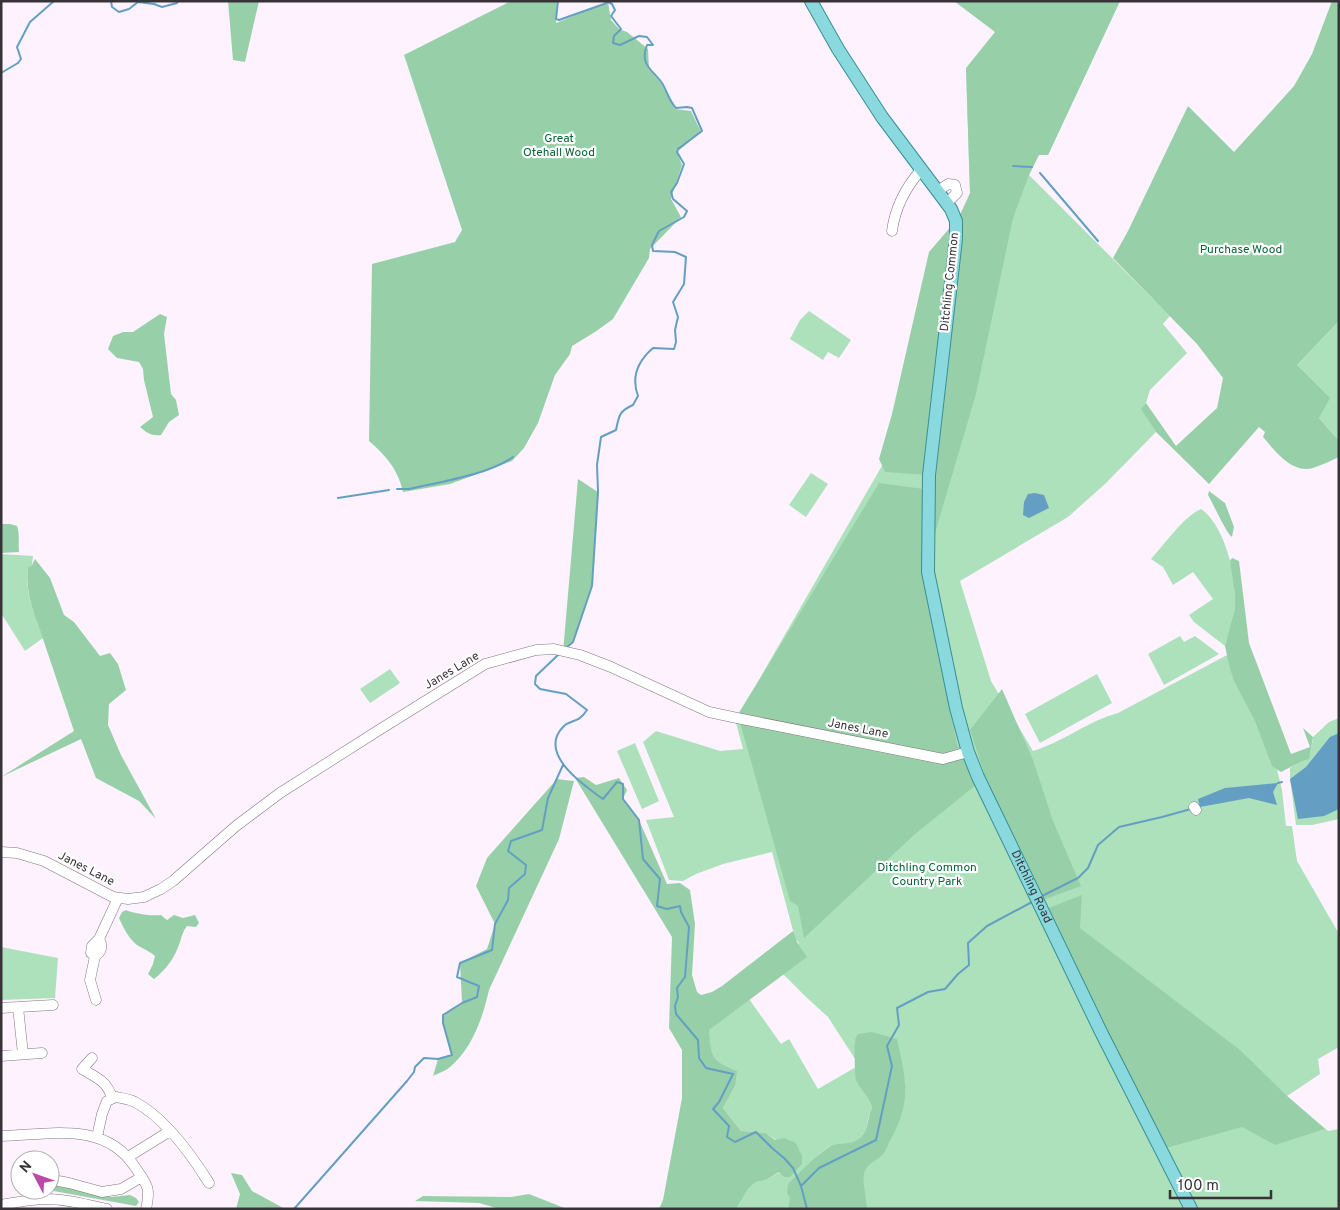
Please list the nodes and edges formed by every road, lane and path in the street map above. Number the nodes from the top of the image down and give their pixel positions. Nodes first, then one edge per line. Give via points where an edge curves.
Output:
1 (812, 1) edge
2 (921, 170) junction
3 (890, 223) dead end
4 (928, 547) joint
5 (968, 752) junction
6 (1, 852) edge
7 (118, 898) junction
8 (96, 1000) dead end
9 (53, 1005) dead end
10 (18, 1007) junction
11 (1, 1008) edge
12 (42, 1053) dead end
13 (23, 1054) junction
14 (1, 1056) edge
15 (92, 1058) dead end
16 (112, 1098) junction
17 (170, 1131) junction
18 (1, 1136) edge
19 (97, 1137) junction
20 (128, 1157) junction
21 (142, 1177) junction
22 (60, 1181) edge
23 (209, 1183) dead end
24 (1, 1205) edge
25 (16, 1206) edge
26 (107, 1209) edge
27 (146, 1209) edge
28 (1191, 1209) edge

1 - 2 main road, Ditchling Common via 882,117
2 - 3 street via 911,181
2 - 4 main road, Ditchling Common via 947,203 956,221 929,475
4 - 5 main road, Ditchling Road via 928,572 941,640
5 - 7 street, Janes Lane via 943,759 709,712 570,652 554,649 532,651 486,664 280,793 161,889 144,897
5 - 28 main road, Ditchling Road
6 - 7 street, Janes Lane via 44,861 100,892
7 - 8 street via 91,951 95,956 90,980
9 - 10 street
10 - 11 street
10 - 13 street
12 - 13 street
13 - 14 street
15 - 16 street via 82,1069 102,1080 109,1087
16 - 17 street via 133,1101
16 - 19 street via 107,1101 102,1114
17 - 20 street
17 - 23 street
18 - 19 street via 71,1133
19 - 20 street
20 - 21 street
21 - 22 street via 121,1189 102,1192
21 - 27 street via 149,1193
24 - 25 street
25 - 26 street via 49,1199

